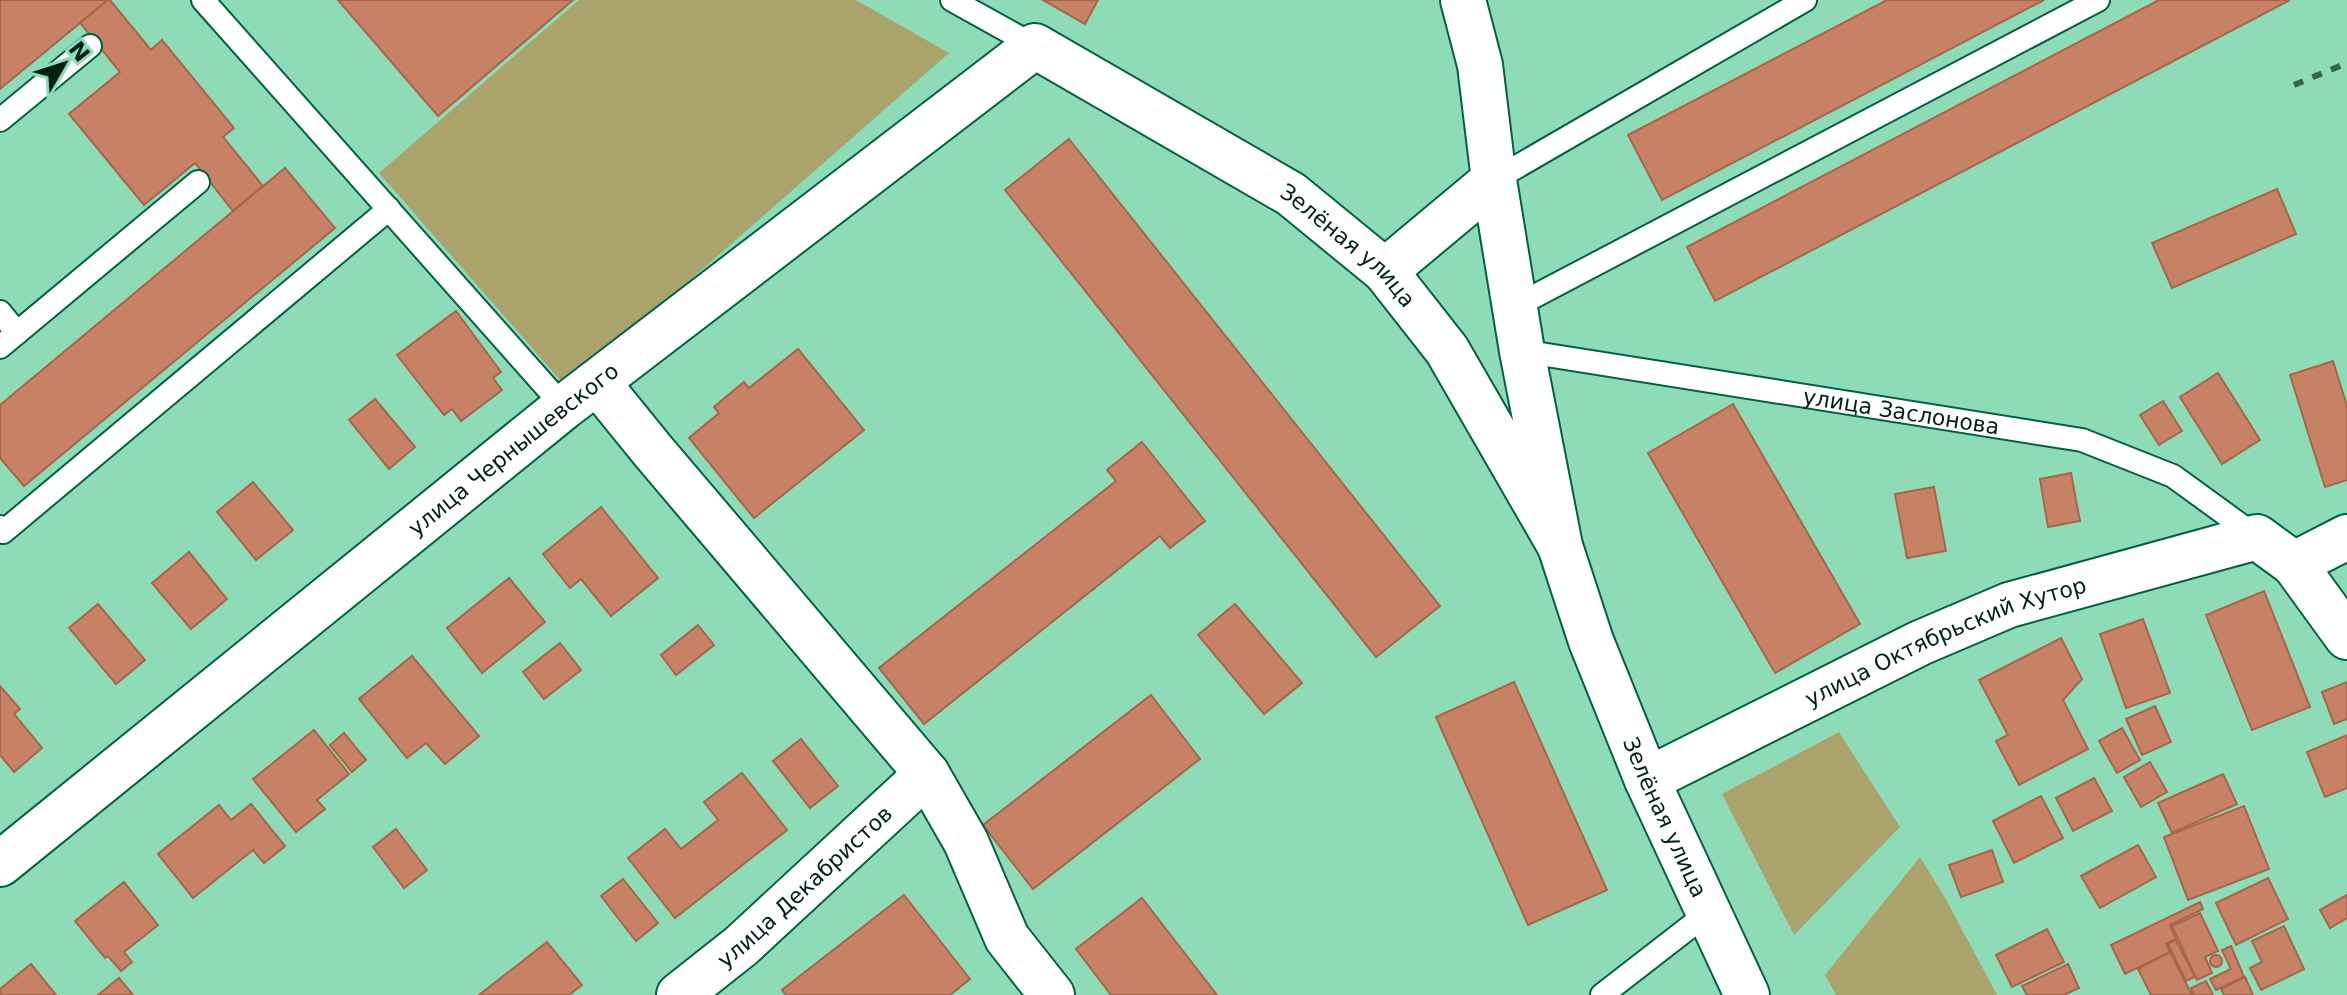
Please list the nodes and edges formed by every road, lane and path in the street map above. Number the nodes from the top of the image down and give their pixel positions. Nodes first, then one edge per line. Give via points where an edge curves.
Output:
1 (203, 0) edge
2 (952, 0) edge
3 (1463, 0) edge
4 (1805, 0) edge
5 (2098, 0) edge
6 (90, 46) dead end
7 (1035, 46) junction
8 (0, 120) edge
9 (1494, 180) junction
10 (198, 182) dead end
11 (389, 209) junction
12 (1385, 271) junction
13 (1514, 307) junction
14 (0, 312) edge
15 (8, 340) edge
16 (1522, 351) junction
17 (581, 394) junction
18 (0, 527) edge
19 (2257, 537) junction
20 (2347, 537) edge
21 (1560, 546) junction
22 (2294, 564) junction
23 (2347, 637) edge
24 (927, 774) junction
25 (1647, 780) junction
26 (0, 864) edge
27 (1709, 912) junction
28 (679, 995) edge
29 (1052, 995) edge
30 (1602, 995) edge
31 (1747, 995) edge

1 - 11 lane
2 - 7 lane
3 - 9 street, Зелёная улица via 1480,65
4 - 9 lane
5 - 13 lane
6 - 8 lane
7 - 12 street, Зелёная улица via 1291,194
7 - 17 street, улица Чернышевского
9 - 12 street
9 - 13 street, Зелёная улица
10 - 15 lane
11 - 17 lane
11 - 18 lane via 3,532
12 - 21 street, Зелёная улица via 1447,350
13 - 16 street, Зелёная улица
14 - 15 lane
16 - 19 lane, улица Заслонова via 2082,440 2173,476
16 - 21 street, Зелёная улица
17 - 24 street via 663,463
17 - 26 street, улица Чернышевского
19 - 22 street
19 - 25 street, улица Октябрьский Хутор via 2009,605 1920,643
20 - 22 street
21 - 25 street, Зелёная улица via 1591,641
22 - 23 street
24 - 28 street, улица Декабристов via 741,946
24 - 29 street via 966,842 1007,938
25 - 27 street, Зелёная улица
27 - 30 lane
27 - 31 street, Зелёная улица

